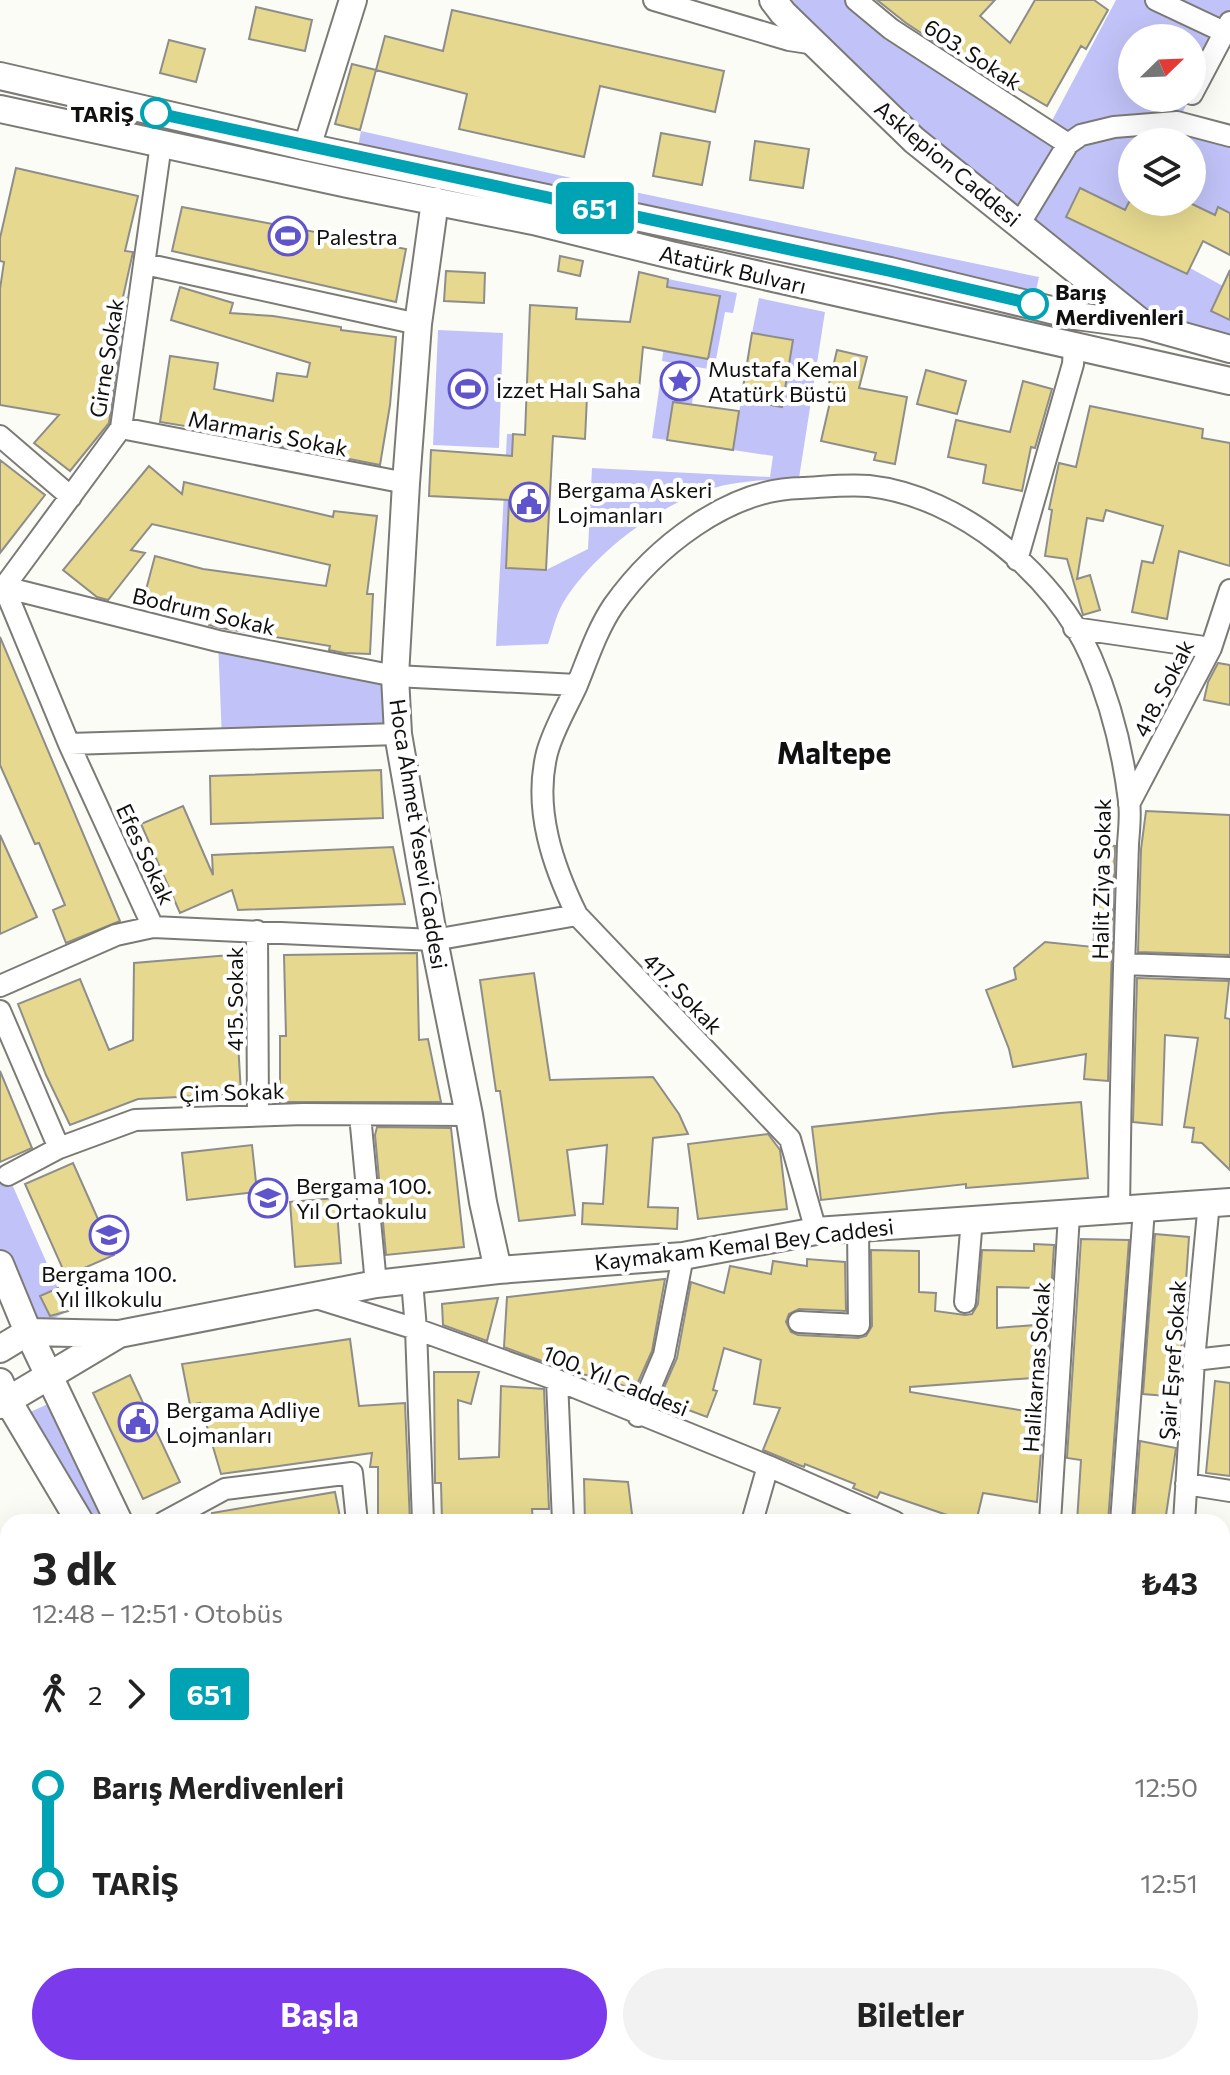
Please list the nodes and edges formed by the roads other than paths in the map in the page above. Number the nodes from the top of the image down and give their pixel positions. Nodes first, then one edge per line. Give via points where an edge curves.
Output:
1 (353, 0) edge
2 (654, 0) edge
3 (773, 0) edge
4 (856, 0) edge
5 (1156, 0) edge
6 (1227, 27) edge
7 (815, 44) junction
8 (1206, 67) edge
9 (0, 76) edge
10 (0, 110) edge
11 (1182, 112) edge
12 (1177, 122) junction
13 (1230, 136) edge
14 (161, 144) junction
15 (1068, 144) junction
16 (307, 147) junction
17 (435, 201) junction
18 (1020, 223) junction
19 (1058, 256) junction
20 (145, 264) junction
21 (1076, 316) junction
22 (418, 324) junction
23 (1144, 325) junction
24 (1074, 347) junction
25 (1230, 349) edge
26 (1137, 361) junction
27 (1230, 381) edge
28 (121, 428) junction
29 (0, 436) edge
30 (406, 483) junction
31 (71, 497) junction
32 (1017, 560) junction
33 (2, 588) edge
34 (1230, 590) edge
35 (1074, 628) junction
36 (1211, 648) junction
37 (395, 676) junction
38 (577, 685) junction
39 (398, 734) junction
40 (69, 744) junction
41 (1129, 804) junction
42 (577, 915) junction
43 (153, 927) junction
44 (257, 931) junction
45 (434, 940) junction
46 (1124, 964) junction
47 (1230, 968) edge
48 (0, 986) edge
49 (0, 1011) edge
50 (258, 1115) junction
51 (360, 1115) junction
52 (469, 1115) junction
53 (59, 1148) junction
54 (8, 1175) dead end
55 (1220, 1202) edge
56 (1131, 1209) junction
57 (1069, 1215) junction
58 (972, 1219) junction
59 (858, 1227) junction
60 (816, 1231) junction
61 (683, 1256) junction
62 (0, 1264) edge
63 (498, 1270) junction
64 (412, 1281) junction
65 (376, 1284) junction
66 (313, 1297) junction
67 (965, 1302) dead end
68 (799, 1322) dead end
69 (416, 1329) junction
70 (28, 1332) junction
71 (119, 1334) junction
72 (0, 1349) edge
73 (1230, 1356) edge
74 (1194, 1360) junction
75 (49, 1377) junction
76 (557, 1380) junction
77 (3, 1396) edge
78 (638, 1416) junction
79 (768, 1466) junction
80 (1186, 1484) junction
81 (1230, 1491) edge
82 (75, 1514) edge
83 (115, 1514) edge
84 (179, 1514) edge
85 (356, 1514) edge
86 (423, 1514) edge
87 (563, 1514) edge
88 (754, 1514) edge
89 (877, 1514) edge
90 (1050, 1514) edge
91 (1121, 1514) edge
92 (1184, 1514) edge

1 - 16 main road
2 - 7 street
3 - 7 main road, Asklepion Caddesi
4 - 15 street, 603. Sokak via 891,29
5 - 6 street
6 - 8 street
7 - 18 main road, Asklepion Caddesi via 914,140
9 - 16 main road, Atatürk Bulvarı
10 - 14 main road, Atatürk Bulvarı
11 - 12 street
12 - 13 street
12 - 15 street via 1114,127
14 - 17 main road, Atatürk Bulvarı
14 - 20 street, Girne Sokak
15 - 18 street
16 - 21 main road, Atatürk Bulvarı via 890,271
17 - 22 main road, Hoca Ahmet Yesevi Caddesi
17 - 24 main road, Atatürk Bulvarı
18 - 19 main road, Asklepion Caddesi
19 - 21 main road, Asklepion Caddesi
19 - 23 main road, Asklepion Caddesi
20 - 22 street
20 - 28 street, Girne Sokak
21 - 23 main road, Atatürk Bulvarı
21 - 24 main road, Asklepion Caddesi
22 - 30 main road, Hoca Ahmet Yesevi Caddesi
23 - 25 main road, Atatürk Bulvarı
23 - 26 main road
24 - 26 main road, Atatürk Bulvarı
24 - 32 street
26 - 27 main road, Atatürk Bulvarı
28 - 30 street, Marmaris Sokak
28 - 31 street, Girne Sokak
29 - 31 street
30 - 37 main road, Hoca Ahmet Yesevi Caddesi
31 - 33 street, Girne Sokak
32 - 35 street, Halit Ziya Sokak via 1057,599
32 - 38 street, Halit Ziya Sokak via 976,525 900,493 868,486 776,489 712,515 660,551 613,607
33 - 37 street, Bodrum Sokak via 218,641
33 - 40 street, Efes Sokak
34 - 36 street, 418. Sokak
35 - 36 street
35 - 41 street, Halit Ziya Sokak via 1105,692
36 - 41 street, 418. Sokak
37 - 38 street, Bodrum Sokak
37 - 39 main road, Hoca Ahmet Yesevi Caddesi
38 - 42 street, Halit Ziya Sokak via 547,753 543,796 549,850
39 - 40 street
39 - 45 main road, Hoca Ahmet Yesevi Caddesi
40 - 43 street, Efes Sokak
41 - 46 street, Halit Ziya Sokak
42 - 45 street
42 - 60 street, 417. Sokak via 790,1139
43 - 44 street, Efes Sokak
43 - 48 street via 116,935
44 - 45 street, Efes Sokak
44 - 50 street, 415. Sokak
45 - 52 main road, Hoca Ahmet Yesevi Caddesi
46 - 47 street
46 - 56 street, Halit Ziya Sokak via 1119,1105
49 - 53 street
50 - 51 street, Çim Sokak
50 - 53 street, Çim Sokak via 135,1120
51 - 52 street, Çim Sokak
51 - 65 street
52 - 63 main road, Hoca Ahmet Yesevi Caddesi
53 - 54 street, Çim Sokak
55 - 56 main road, Kaymakam Kemal Bey Caddesi
55 - 74 street, Şair Eşref Sokak
56 - 57 main road, Kaymakam Kemal Bey Caddesi
56 - 91 street, Halit Ziya Sokak
57 - 58 main road, Kaymakam Kemal Bey Caddesi
57 - 90 street, Halikarnas Sokak
58 - 59 main road, Kaymakam Kemal Bey Caddesi
58 - 67 street
59 - 60 main road, Kaymakam Kemal Bey Caddesi
59 - 68 street via 859,1325
60 - 61 main road, Kaymakam Kemal Bey Caddesi
61 - 63 main road, Kaymakam Kemal Bey Caddesi
61 - 78 street via 664,1355
62 - 70 main road
63 - 64 main road, Kaymakam Kemal Bey Caddesi
64 - 65 main road, Kaymakam Kemal Bey Caddesi
64 - 69 street
65 - 66 main road, Kaymakam Kemal Bey Caddesi
66 - 69 street, 100. Yıl Caddesi
66 - 71 main road, Kaymakam Kemal Bey Caddesi
69 - 76 street, 100. Yıl Caddesi
69 - 86 street
70 - 71 main road, Kaymakam Kemal Bey Caddesi
70 - 72 main road
70 - 75 main road
71 - 75 main road, Kaymakam Kemal Bey Caddesi
73 - 74 street
74 - 80 street, Şair Eşref Sokak
75 - 77 main road, Kaymakam Kemal Bey Caddesi
75 - 83 main road
76 - 78 street, 100. Yıl Caddesi
76 - 87 street
77 - 82 main road
78 - 79 street, 100. Yıl Caddesi
79 - 88 street
79 - 89 street, 100. Yıl Caddesi
80 - 81 street
80 - 92 street, Şair Eşref Sokak
84 - 85 street via 225,1489 352,1473

